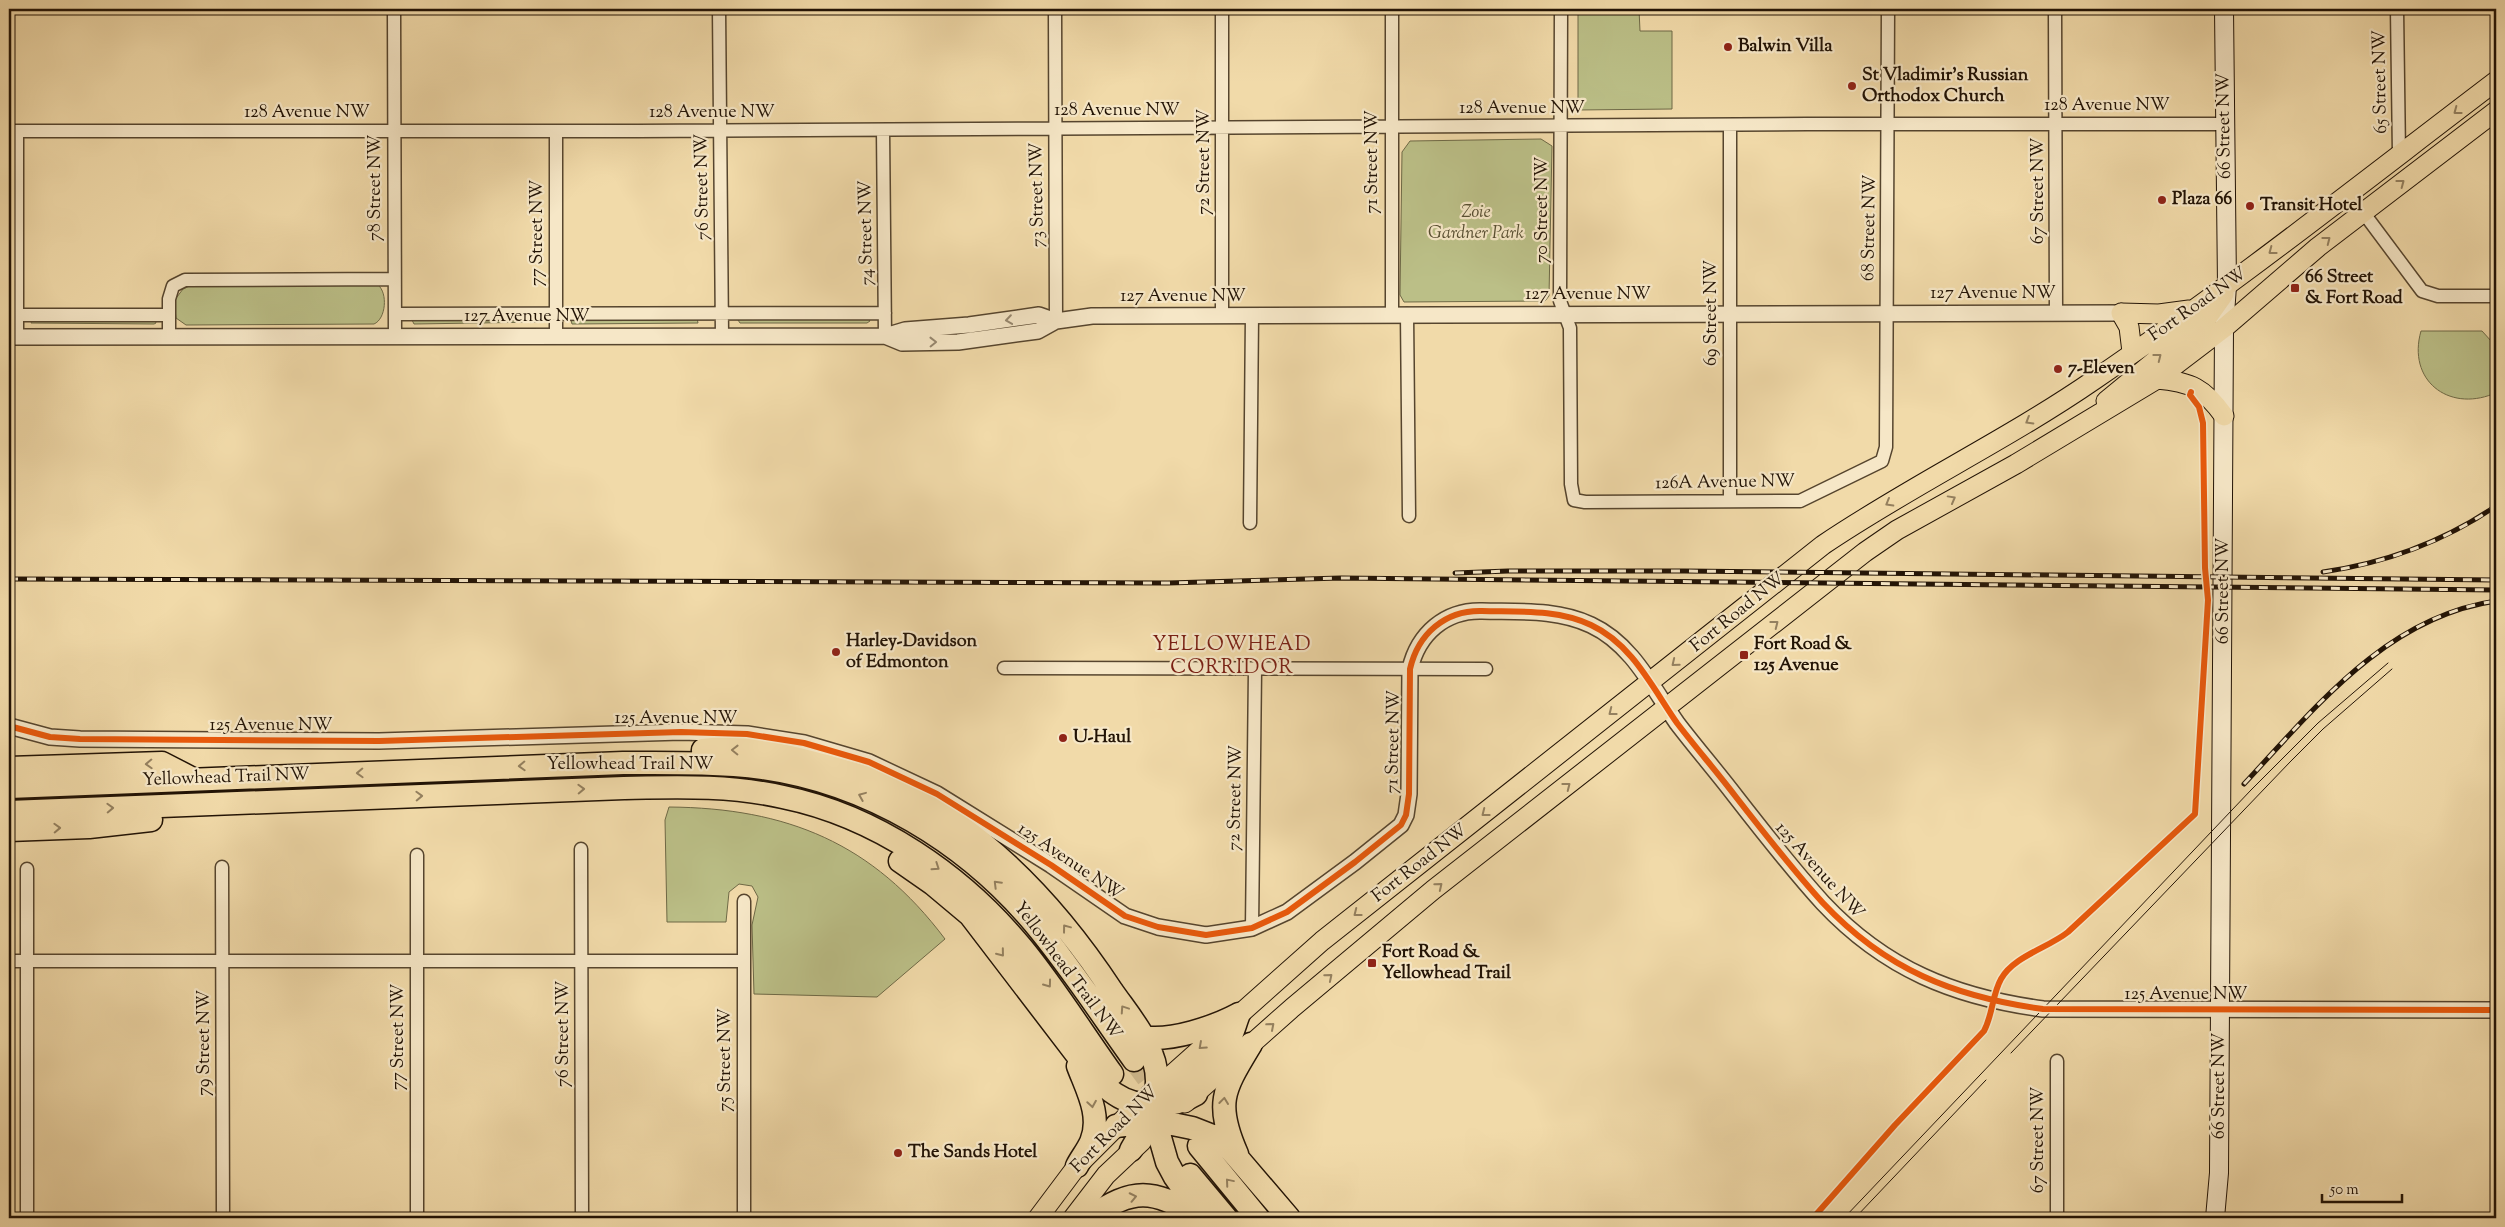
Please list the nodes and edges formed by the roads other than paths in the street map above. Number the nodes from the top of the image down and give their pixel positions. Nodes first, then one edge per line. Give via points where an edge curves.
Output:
1 (394, 9) edge
2 (719, 9) edge
3 (1055, 9) edge
4 (1222, 9) edge
5 (1392, 9) edge
6 (1561, 9) edge
7 (1888, 9) edge
8 (2055, 9) edge
9 (2224, 9) edge
10 (2397, 9) edge
11 (2496, 81) edge
12 (2496, 110) edge
13 (2056, 124) junction
14 (2225, 124) junction
15 (1730, 125) junction
16 (1888, 125) junction
17 (1561, 126) junction
18 (1392, 127) junction
19 (1222, 128) junction
20 (1055, 129) junction
21 (884, 130) junction
22 (13, 131) edge
23 (394, 131) junction
24 (556, 131) junction
25 (720, 131) junction
26 (2399, 155) junction
27 (2354, 190) junction
28 (2363, 212) junction
29 (394, 278) junction
30 (2227, 286) junction
31 (2496, 296) edge
32 (2191, 310) junction
33 (2056, 312) junction
34 (722, 313) junction
35 (885, 313) junction
36 (1729, 313) junction
37 (1886, 313) junction
38 (2121, 313) junction
39 (169, 314) junction
40 (395, 314) junction
41 (556, 314) junction
42 (1399, 314) junction
43 (1565, 314) junction
44 (13, 315) edge
45 (1222, 315) junction
46 (1252, 315) junction
47 (1056, 321) junction
48 (2224, 328) junction
49 (722, 335) junction
50 (556, 336) junction
51 (886, 336) junction
52 (13, 337) edge
53 (169, 337) junction
54 (395, 337) junction
55 (2132, 352) junction
56 (2157, 379) junction
57 (2224, 416) junction
58 (2081, 423) junction
59 (1886, 447) joint
60 (1574, 500) joint
61 (1730, 501) junction
62 (1409, 516) dead end
63 (1250, 522) dead end
64 (1004, 668) dead end
65 (1256, 670) junction
66 (1410, 670) junction
67 (1486, 670) dead end
68 (1651, 682) junction
69 (1667, 708) junction
70 (9, 726) edge
71 (623, 763) junction
72 (9, 768) edge
73 (194, 779) junction
74 (9, 787) edge
75 (624, 788) junction
76 (353, 799) junction
77 (9, 812) edge
78 (1406, 815) joint
79 (9, 830) edge
80 (581, 849) dead end
81 (417, 855) dead end
82 (222, 867) dead end
83 (27, 869) dead end
84 (744, 901) dead end
85 (1252, 928) junction
86 (223, 960) junction
87 (416, 960) junction
88 (581, 960) junction
89 (744, 960) junction
90 (9, 961) edge
91 (27, 961) junction
92 (2220, 1010) junction
93 (2496, 1010) edge
94 (1239, 1014) junction
95 (1143, 1037) junction
96 (1067, 1043) junction
97 (1251, 1044) junction
98 (1134, 1060) tunnel mouth
99 (2057, 1061) dead end
100 (1087, 1068) junction
101 (1112, 1074) tunnel mouth
102 (1196, 1094) joint
103 (1156, 1111) junction
104 (1116, 1126) joint
105 (1207, 1142) junction
106 (1131, 1150) joint
107 (1242, 1164) junction
108 (1077, 1166) junction
109 (1178, 1171) junction
110 (2219, 1173) junction
111 (27, 1218) edge
112 (223, 1218) edge
113 (417, 1218) edge
114 (582, 1218) edge
115 (744, 1218) edge
116 (1038, 1218) edge
117 (1074, 1218) edge
118 (1089, 1218) edge
119 (1202, 1218) edge
120 (1226, 1218) edge
121 (1258, 1218) edge
122 (1289, 1218) edge
123 (2056, 1218) edge
124 (2215, 1218) edge
125 (2225, 1218) edge

1 - 23 street, 78 Street NW
2 - 25 street, 76 Street NW
3 - 20 street, 73 Street NW
4 - 19 street, 72 Street NW
5 - 18 street, 71 Street NW
6 - 17 street, 70 Street NW
7 - 16 street, 68 Street NW
8 - 13 street, 67 Street NW
9 - 14 main road, 66 Street NW
10 - 26 street, 65 Street NW
11 -> 26 main road, Fort Road NW
28 -> 12 main road, Fort Road NW
13 - 14 street, 128 Avenue NW
13 - 16 street, 128 Avenue NW
13 - 33 street, 67 Street NW
14 - 30 main road, 66 Street NW
15 - 16 street, 128 Avenue NW
15 - 17 street, 128 Avenue NW
15 - 36 street, 69 Street NW
16 - 37 street, 68 Street NW
17 - 18 street, 128 Avenue NW
17 - 43 street, 70 Street NW via 1560,301
18 - 19 street, 128 Avenue NW
18 - 42 street, 71 Street NW
19 - 20 street, 128 Avenue NW
19 - 45 street, 72 Street NW
20 - 21 street, 128 Avenue NW
20 - 47 street, 73 Street NW
21 - 25 street, 128 Avenue NW
21 - 35 street, 74 Street NW
22 - 23 street, 128 Avenue NW
22 - 44 street
23 - 24 street, 128 Avenue NW
23 - 29 street, 78 Street NW
24 - 25 street, 128 Avenue NW
24 - 41 street, 77 Street NW
25 - 34 street, 76 Street NW
26 - 27 main road, Fort Road NW
27 -> 30 main road, Fort Road NW
27 - 48 main road via 2329,220 2244,300
28 - 31 street via 2422,291 2438,296
48 -> 28 main road, Fort Road NW
29 - 39 street via 185,280 173,286
29 - 40 street, 78 Street NW
30 - 32 main road, Fort Road NW
30 - 48 main road, 66 Street NW
58 -> 30 main road via 2208,316
32 - 38 main road via 2159,314
32 - 55 main road, Fort Road NW
33 - 37 street, 127 Avenue NW
33 - 38 street, 127 Avenue NW
34 - 35 street, 127 Avenue NW
34 - 41 street, 127 Avenue NW
34 - 49 street, 76 Street NW
35 - 51 street, 74 Street NW
36 - 37 street, 127 Avenue NW
36 - 43 street, 127 Avenue NW
36 - 61 street, 69 Street NW
37 - 59 street, 68 Street NW
38 - 55 main road via 2129,327
39 - 44 street
39 - 53 street
40 - 41 street, 127 Avenue NW
40 - 54 street, 78 Street NW
41 - 50 street, 77 Street NW
42 - 43 street, 127 Avenue NW
42 - 46 street, 127 Avenue NW
42 - 62 street, 71 Street NW
43 - 60 street, 70 Street NW via 1570,328 1571,484
44 - 52 street
45 - 46 street, 127 Avenue NW
45 - 47 street, 127 Avenue NW via 1092,316
46 - 63 street
47 - 51 street, 127 Avenue NW via 1038,332 958,342 902,343
48 - 56 main road, Fort Road NW
48 - 57 main road, 66 Street NW
49 - 50 street, 127 Avenue NW
49 - 51 street, 127 Avenue NW
50 - 54 street, 127 Avenue NW
52 - 53 street, 127 Avenue NW
53 - 54 street, 127 Avenue NW
55 -> 68 main road, Fort Road NW via 2070,396 1823,545
56 - 57 main road via 2194,386 2208,396
56 - 58 main road, Fort Road NW
57 - 92 main road, 66 Street NW
69 -> 58 main road, Fort Road NW via 1865,552
59 - 61 street, 126A Avenue NW via 1878,465 1800,501
60 - 61 street, 126A Avenue NW
64 - 65 street
65 - 66 street
65 - 85 street, 72 Street NW
66 - 67 street
66 - 68 street, 125 Avenue NW via 1419,644 1434,626 1444,620 1478,611 1538,612 1577,620 1601,630 1628,653
66 - 78 street, 71 Street NW
68 - 69 street, 125 Avenue NW
68 -> 94 main road, Fort Road NW via 1346,922
69 - 92 street, 125 Avenue NW via 1823,903 1860,938 1910,970 1949,988 2015,1006 2062,1010
97 -> 69 main road, Fort Road NW via 1447,879
70 - 85 street, 125 Avenue NW via 50,737 80,740 379,741 681,732 747,734 804,743 881,766 945,799 1125,916 1158,927 1206,935
71 -> 73 highway, Yellowhead Trail NW
95 -> 71 highway via 1063,923 1026,884 948,818 897,789 792,756 754,750 708,749
98 -> 71 highway, Yellowhead Trail NW via 1034,923 986,873 929,830 862,795 799,775 703,762
73 -> 72 highway via 162,763
73 - 74 highway, Yellowhead Trail NW
76 -> 75 highway, Yellowhead Trail NW
75 -> 96 highway via 782,809 837,827 872,844 933,884 970,915
75 -> 101 highway, Yellowhead Trail NW via 721,788 784,797 824,809 893,839 939,868 998,921 1028,956
77 -> 76 highway, Yellowhead Trail NW
79 -> 76 highway via 89,827
78 - 85 street, 125 Avenue NW via 1393,833 1287,912
80 - 88 street, 76 Street NW
81 - 87 street, 77 Street NW
82 - 86 street, 79 Street NW
83 - 91 street
84 - 89 street, 75 Street NW
86 - 87 street
86 - 91 street
86 - 112 street, 79 Street NW
87 - 88 street
87 - 113 street, 77 Street NW
88 - 89 street
88 - 114 street, 76 Street NW
89 - 115 street, 75 Street NW
90 - 91 street
91 - 111 street
92 - 93 street, 125 Avenue NW
92 - 110 main road, 66 Street NW
94 - 95 highway via 1167,1037
94 -> 103 highway via 1228,1041 1206,1068
95 - 100 highway via 1144,1051 1140,1064 1130,1074 1109,1080
95 - 103 highway via 1154,1062
96 - 100 highway
96 -> 108 highway via 1090,1094 1094,1118 1091,1141
97 - 102 main road, Fort Road NW
107 -> 97 highway via 1226,1124 1223,1107 1230,1079
99 - 123 street, 67 Street NW
100 - 103 highway via 1117,1096
102 - 103 highway
103 - 104 highway
103 - 105 highway via 1199,1130
103 - 106 highway
103 - 109 highway via 1167,1162
104 - 108 main road, Fort Road NW
105 - 107 highway
105 - 109 highway via 1188,1146 1182,1151 1175,1166
121 -> 105 highway
106 - 117 main road, Fort Road NW via 1094,1190
107 - 122 highway
108 - 116 main road, Fort Road NW
109 - 119 highway
109 - 120 highway
110 - 124 main road, 66 Street NW
110 - 125 main road, 66 Street NW
118 -> 119 highway via 1125,1198 1147,1194 1171,1200

